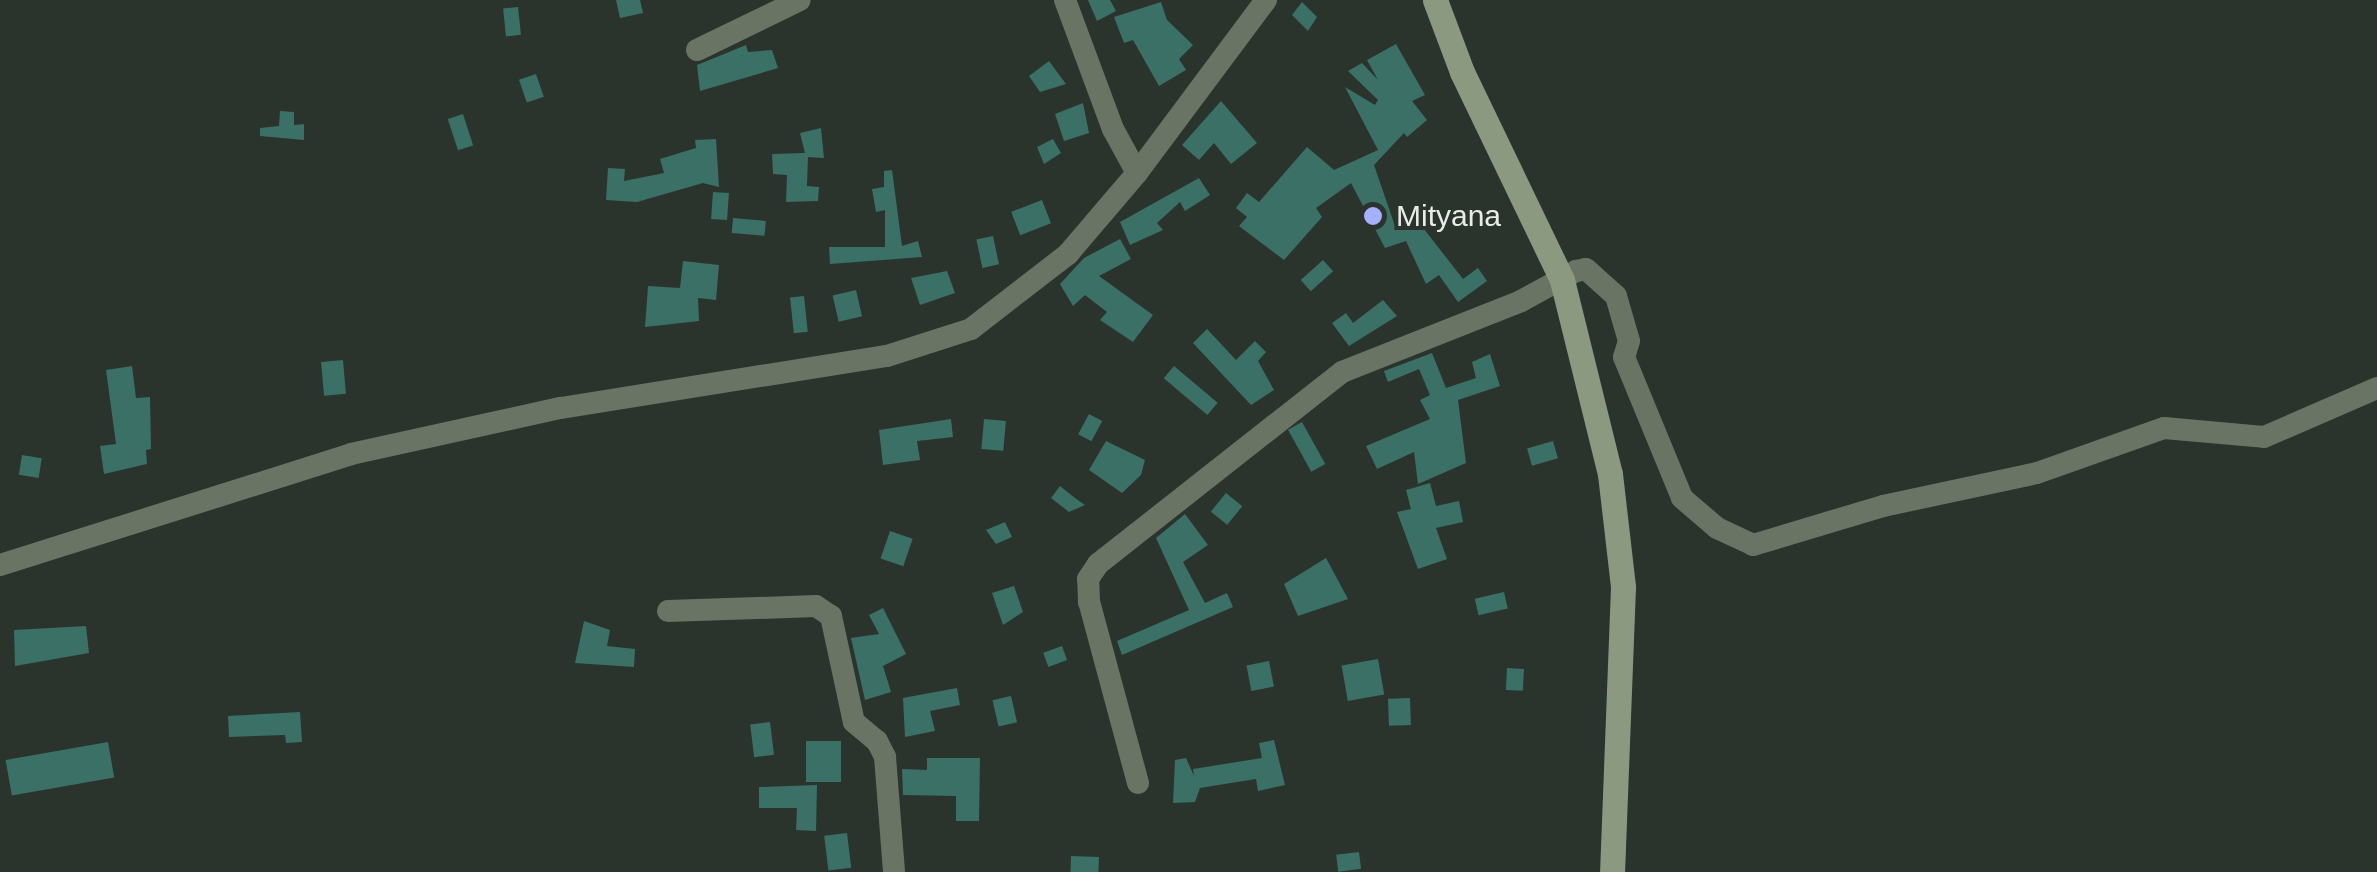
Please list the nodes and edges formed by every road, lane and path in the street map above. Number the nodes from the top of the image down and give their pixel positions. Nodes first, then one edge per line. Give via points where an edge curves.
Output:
1 (800, 0) edge
2 (1066, 0) edge
3 (1266, 0) edge
4 (1435, 0) edge
5 (698, 50) dead end
6 (1138, 174) junction
7 (1562, 280) junction
8 (2377, 388) edge
9 (0, 565) edge
10 (668, 611) dead end
11 (1138, 783) dead end
12 (894, 872) edge
13 (1612, 872) edge

1 - 5 street
2 - 6 street via 1113,129
3 - 6 street
4 - 7 main road via 1462,72
6 - 9 street via 1068,254 1017,298 934,344 561,408 351,454
7 - 8 street via 1586,269 1616,296 1629,341 1624,356 1673,484 1704,518 1753,545 1883,506 2037,473 2164,428 2264,437
7 - 11 street via 1342,372 1098,564 1088,579 1089,602
7 - 13 main road via 1610,474 1623,587
10 - 12 street via 816,606 831,616 854,722 877,740 885,757

